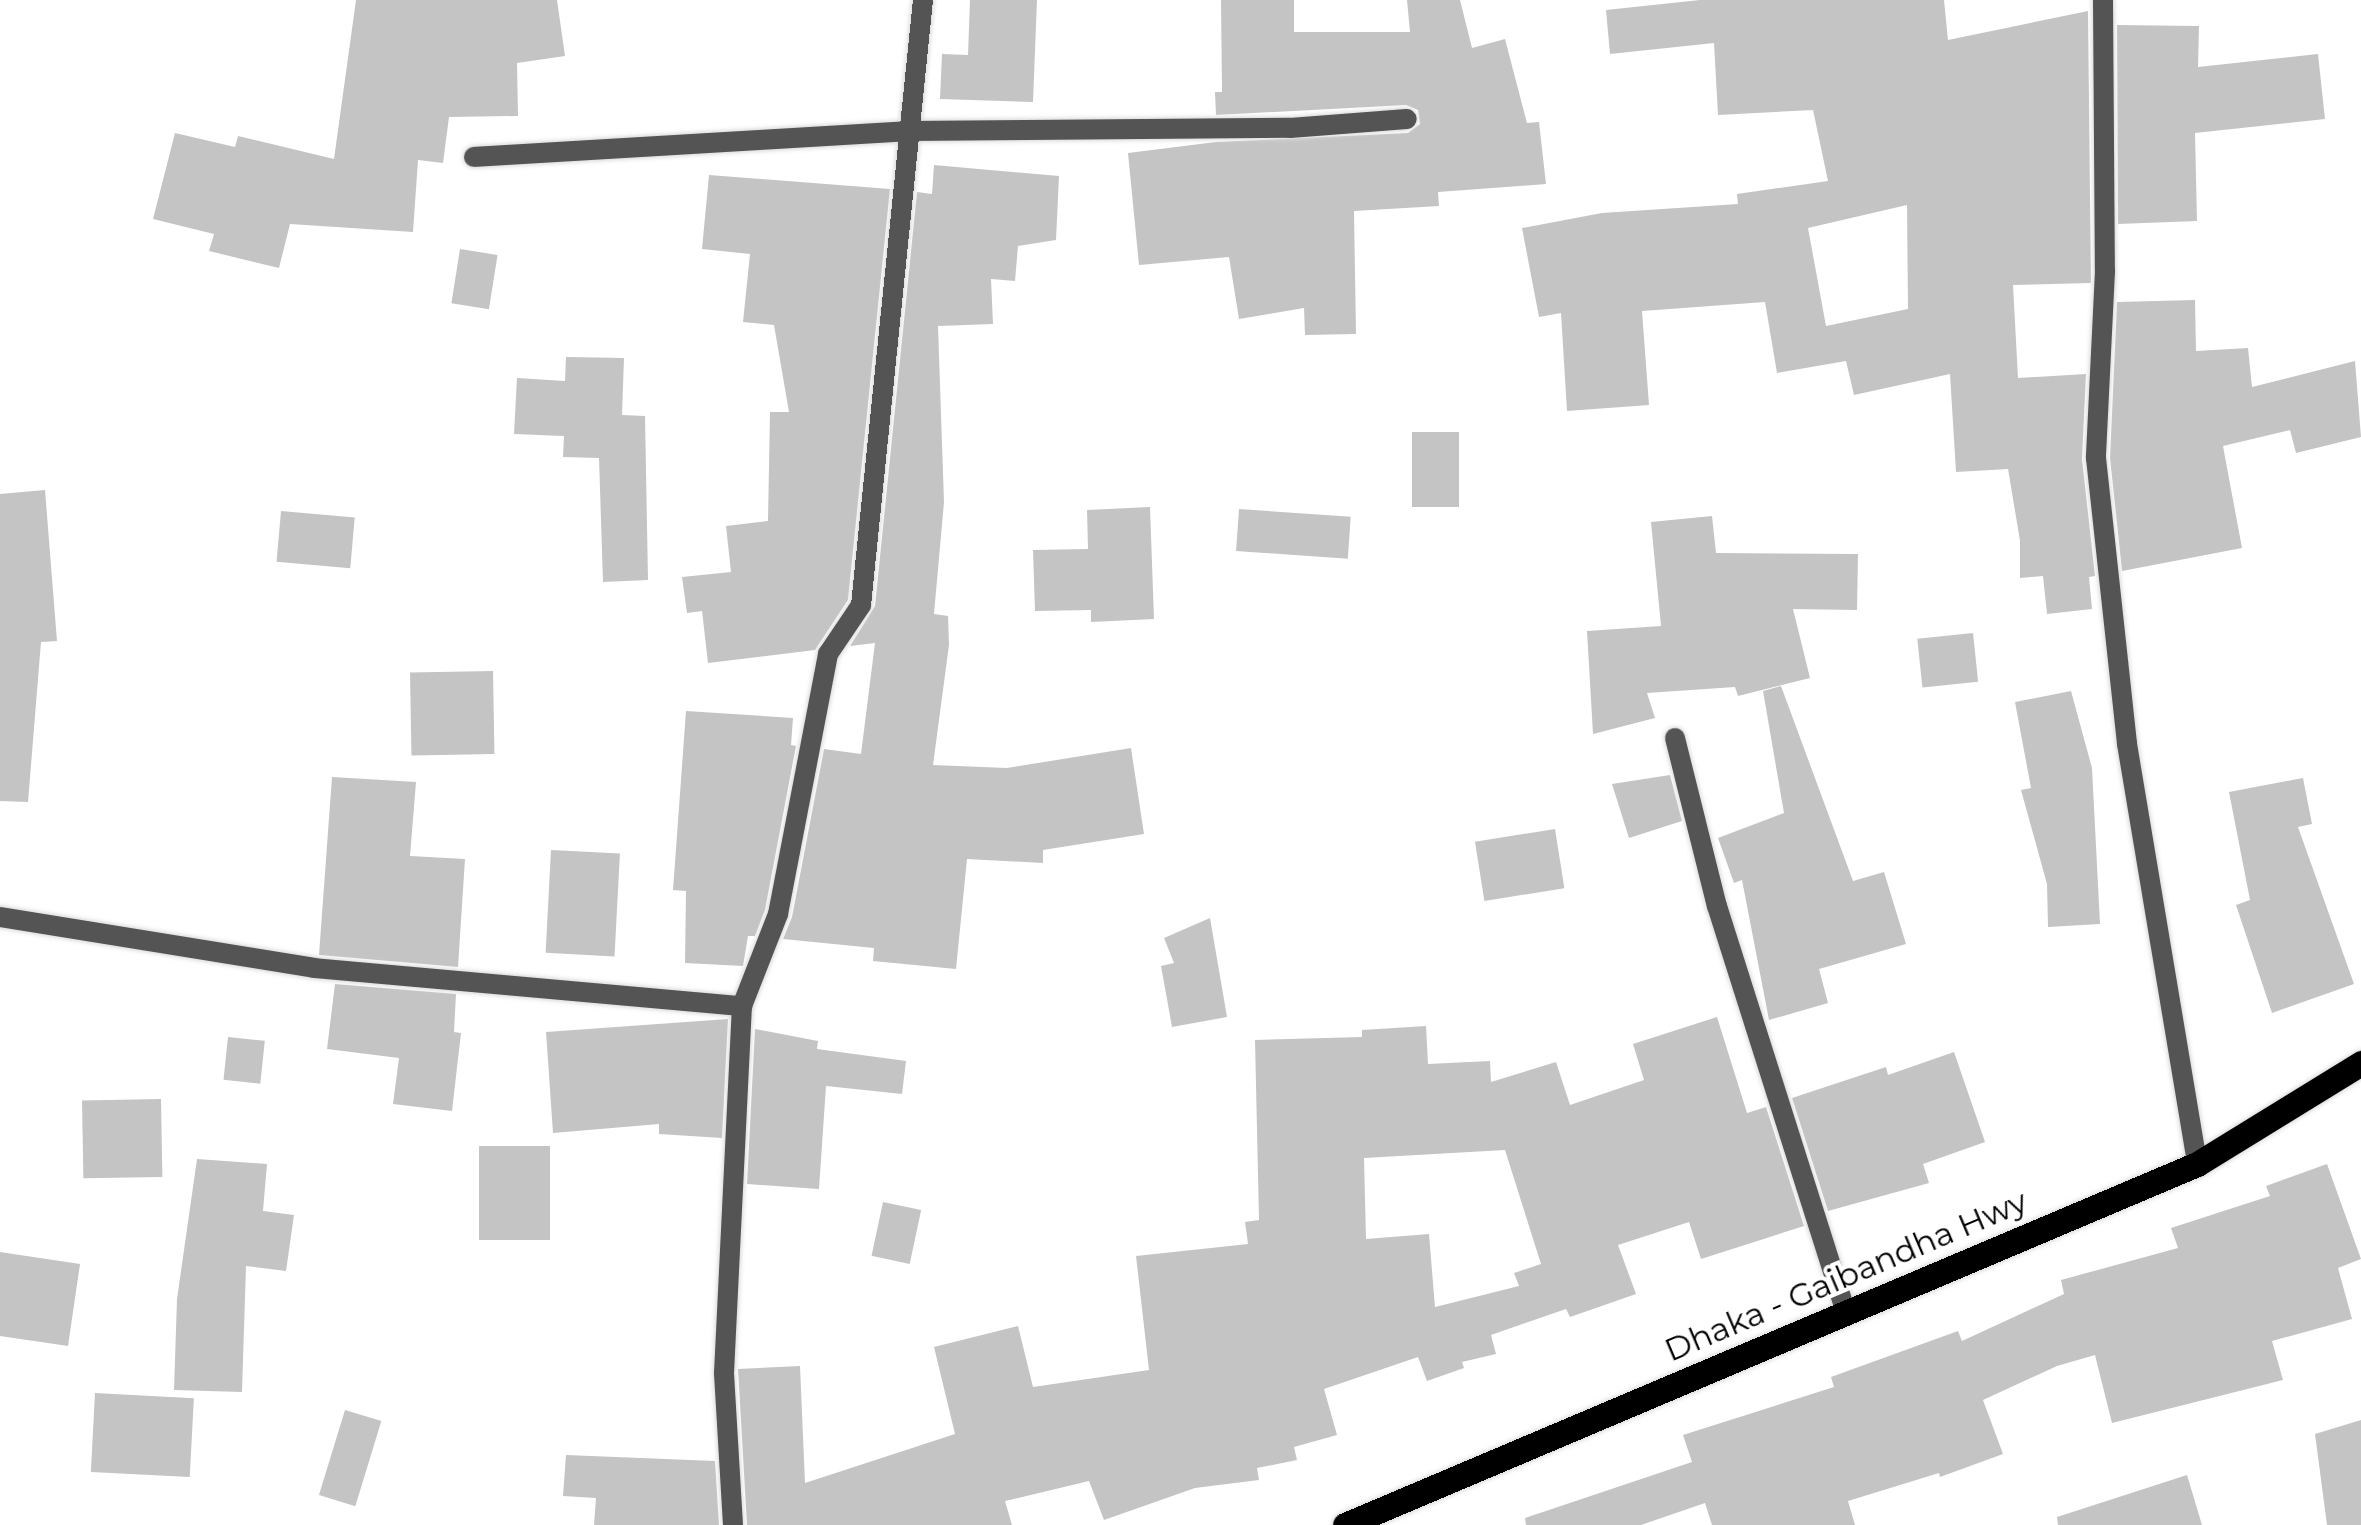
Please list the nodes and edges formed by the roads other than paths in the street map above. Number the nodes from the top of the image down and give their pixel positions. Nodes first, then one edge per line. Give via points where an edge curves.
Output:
1 (924, 0) edge
2 (2103, 0) edge
3 (1408, 119) dead end
4 (909, 131) junction
5 (474, 157) dead end
6 (1676, 738) dead end
7 (0, 917) edge
8 (742, 1006) junction
9 (2361, 1063) edge
10 (2196, 1164) junction
11 (1844, 1310) junction
12 (733, 1525) edge
13 (1345, 1525) edge

1 - 4 street
2 - 10 street via 2105,271 2096,458 2127,744
3 - 4 street via 1290,128
4 - 5 street
4 - 8 street via 861,606 828,654 778,914
6 - 11 street via 1716,906
7 - 8 street via 314,968
8 - 12 street via 724,1373
9 - 10 main road, Dhaka - Gaibandha Hwy
10 - 11 main road, Dhaka - Gaibandha Hwy
11 - 13 main road, Dhaka - Gaibandha Hwy

